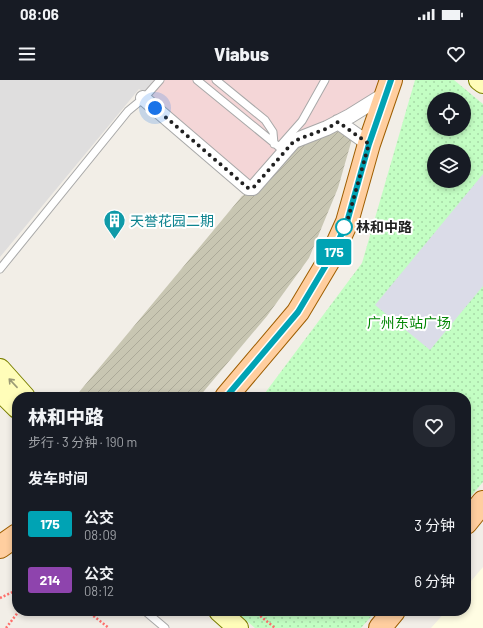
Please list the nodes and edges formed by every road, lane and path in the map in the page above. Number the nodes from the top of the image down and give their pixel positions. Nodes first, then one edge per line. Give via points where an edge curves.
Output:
1 (160, 80) edge
2 (197, 80) edge
3 (216, 80) edge
4 (325, 80) edge
5 (479, 80) edge
6 (483, 83) edge
7 (389, 86) edge
8 (143, 98) junction
9 (338, 122) junction
10 (369, 144) junction
11 (279, 148) junction
12 (0, 269) edge
13 (0, 369) edge
14 (0, 391) edge
15 (21, 392) edge
16 (230, 392) edge
17 (12, 403) edge
18 (483, 502) edge
19 (471, 517) edge
20 (12, 539) edge
21 (0, 547) edge
22 (12, 592) edge
23 (0, 598) edge
24 (15, 616) edge
25 (94, 616) edge
26 (151, 616) edge
27 (225, 616) edge
28 (260, 616) edge
29 (390, 616) edge
30 (6, 628) edge
31 (110, 628) edge
32 (165, 628) edge
33 (238, 628) edge
34 (275, 628) edge
35 (380, 628) edge

1 - 8 lane
2 - 11 lane
3 - 11 lane via 265,120
4 - 11 lane via 302,121
5 - 6 street
7 - 9 street via 350,116
7 - 10 main road
8 - 11 street via 248,188 253,188
8 - 12 lane via 128,111
9 - 10 street
9 - 11 street
10 - 16 main road via 347,222 332,255 298,312
15 -> 13 street
14 - 17 street
18 - 19 main road
20 - 21 main road
22 - 23 path
24 - 30 path
25 - 31 path
26 - 32 lane
27 - 33 street
28 - 34 path
29 - 35 main road

